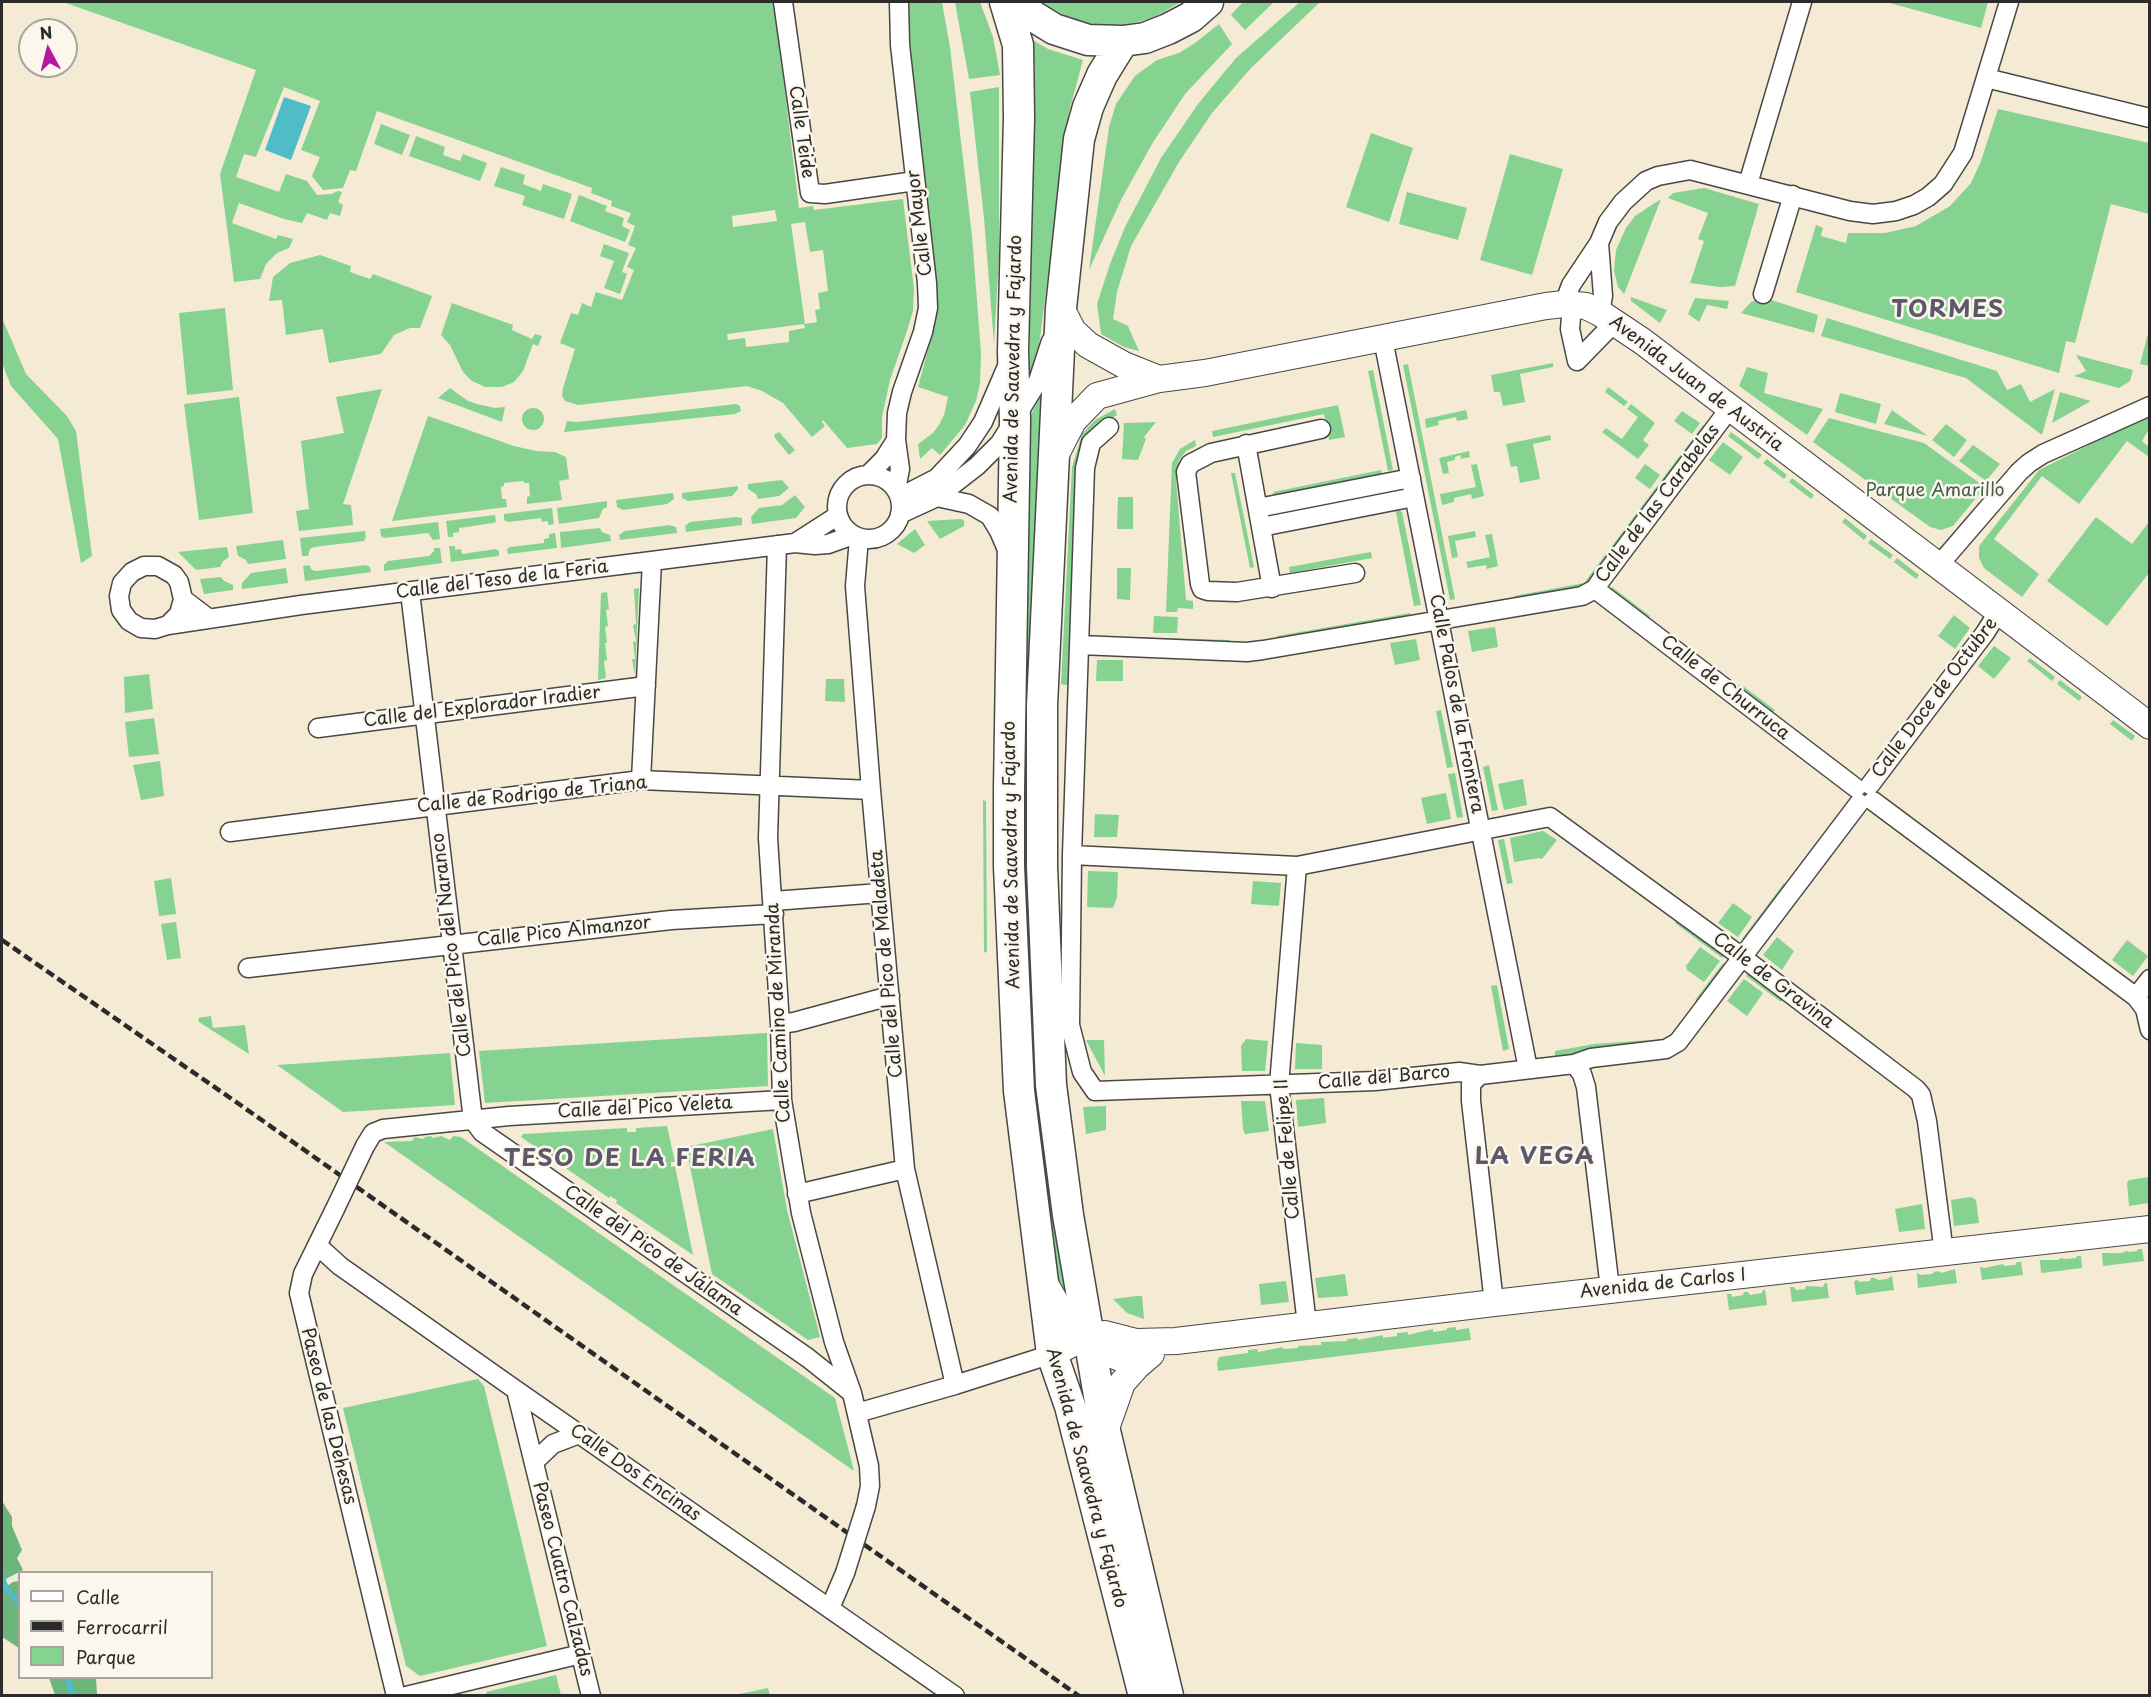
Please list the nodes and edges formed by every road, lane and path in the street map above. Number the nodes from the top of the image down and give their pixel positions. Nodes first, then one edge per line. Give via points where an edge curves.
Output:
1 (783, 2) edge
2 (898, 2) edge
3 (1005, 2) edge
4 (1016, 2) edge
5 (1208, 2) edge
6 (1802, 2) edge
7 (2009, 2) edge
8 (1123, 41) junction
9 (1986, 78) junction
10 (2150, 118) edge
11 (915, 181) junction
12 (1748, 184) junction
13 (1793, 195) junction
14 (1599, 243) junction
15 (1763, 294) dead end
16 (1568, 304) junction
17 (1061, 308) junction
18 (1607, 318) junction
19 (1383, 339) junction
20 (1013, 351) junction
21 (1159, 379) junction
22 (2150, 406) edge
23 (1730, 408) junction
24 (1014, 421) junction
25 (1109, 427) dead end
26 (1321, 429) dead end
27 (896, 440) junction
28 (1246, 444) junction
29 (1052, 462) junction
30 (868, 475) junction
31 (1411, 478) junction
32 (1414, 496) junction
33 (937, 497) junction
34 (899, 500) junction
35 (837, 516) junction
36 (1259, 517) junction
37 (856, 537) junction
38 (786, 544) junction
39 (652, 561) junction
40 (1011, 561) junction
41 (1938, 566) junction
42 (1355, 573) dead end
43 (1272, 588) junction
44 (1594, 588) junction
45 (410, 592) junction
46 (183, 599) junction
47 (1999, 611) junction
48 (208, 618) junction
49 (1440, 620) junction
50 (168, 625) junction
51 (1080, 645) junction
52 (646, 686) junction
53 (424, 715) junction
54 (2150, 726) edge
55 (318, 728) dead end
56 (641, 780) junction
57 (769, 785) junction
58 (871, 789) junction
59 (1865, 794) junction
60 (435, 806) junction
61 (1482, 829) junction
62 (230, 832) dead end
63 (1072, 855) junction
64 (1297, 866) junction
65 (880, 893) junction
66 (773, 907) junction
67 (452, 945) junction
68 (1742, 957) junction
69 (248, 968) dead end
70 (2150, 979) edge
71 (890, 996) junction
72 (2136, 997) junction
73 (780, 1024) junction
74 (2150, 1030) edge
75 (1574, 1065) junction
76 (1528, 1069) junction
77 (1480, 1075) junction
78 (1279, 1085) junction
79 (782, 1100) junction
80 (509, 1116) junction
81 (473, 1120) junction
82 (365, 1146) joint
83 (506, 1149) junction
84 (905, 1169) junction
85 (796, 1194) junction
86 (2150, 1229) edge
87 (318, 1246) junction
88 (1944, 1253) junction
89 (1075, 1260) junction
90 (1042, 1279) junction
91 (1610, 1289) junction
92 (1494, 1303) junction
93 (1307, 1325) junction
94 (1087, 1336) junction
95 (1121, 1337) junction
96 (1176, 1341) junction
97 (834, 1342) junction
98 (1052, 1354) junction
99 (1148, 1356) junction
100 (808, 1358) junction
101 (955, 1385) junction
102 (516, 1390) junction
103 (852, 1394) junction
104 (1070, 1406) junction
105 (857, 1413) junction
106 (1105, 1431) junction
107 (579, 1434) junction
108 (534, 1462) junction
109 (830, 1608) junction
110 (580, 1654) junction
111 (1155, 1691) edge
112 (396, 1695) edge
113 (406, 1695) edge
114 (591, 1695) edge
115 (955, 1695) edge

1 - 11 street, Calle Teide via 810,193
2 - 11 street, Calle Mayor
3 - 20 highway, Avenida de Saavedra y Fajardo via 1017,45 1019,118
4 - 8 highway via 1054,30 1088,40
5 - 8 highway via 1168,29
6 - 12 street
7 - 9 street
8 - 17 highway, Avenida de Saavedra y Fajardo via 1102,75 1079,139
9 - 10 street
9 - 13 street via 1963,153 1943,184 1928,197 1896,211 1873,214
11 - 27 street, Calle Mayor via 928,308 902,392
12 - 13 street
12 - 14 street via 1689,170 1658,176 1646,181 1618,208
13 - 15 street
14 - 16 street via 1571,285
14 - 18 street
16 - 18 main road, Avenida Juan de Austria via 1586,306
16 - 18 street via 1577,361
16 - 19 main road, Avenida Juan de Austria
17 - 21 main road, Avenida Juan de Austria via 1073,331 1088,345
17 - 24 street via 1038,381
17 - 29 highway, Avenida de Saavedra y Fajardo
18 - 23 main road, Avenida Juan de Austria
19 - 21 main road, Avenida Juan de Austria
19 - 31 street, Calle Palos de la Frontera
20 - 24 highway, Avenida de Saavedra y Fajardo
20 - 34 street via 983,422 967,446 937,478
21 - 29 main road, Avenida Juan de Austria via 1097,396 1073,421
22 - 41 street via 2029,463
23 - 41 main road, Avenida Juan de Austria
23 - 44 street, Calle de las Carabelas
24 - 33 street via 1000,443 977,466
24 - 40 highway, Avenida de Saavedra y Fajardo
25 - 51 street via 1091,443 1085,468
26 - 28 street
27 - 30 street
27 - 34 street, Calle Mayor
28 - 36 street
28 - 43 street via 1211,453 1190,464 1186,472 1200,584 1208,591
29 - 89 highway, Avenida de Saavedra y Fajardo via 1042,705 1042,867 1052,1086
30 - 34 street via 889,481
30 - 35 street via 856,477 842,488
31 - 32 street, Calle Palos de la Frontera
31 - 36 street
32 - 36 street
32 - 49 street, Calle Palos de la Frontera
33 - 34 street
33 - 40 street via 969,504 990,516
34 - 37 street via 897,524 889,532 877,538
35 - 37 street
35 - 38 street, Calle del Teso de la Feria
36 - 43 street
37 - 38 street, Calle del Teso de la Feria via 815,546
37 - 58 street, Calle del Pico de Maladeta via 855,586
38 - 39 street, Calle del Teso de la Feria
38 - 57 street, Calle Camino de Miranda
39 - 45 street, Calle del Teso de la Feria
39 - 52 street
40 - 90 highway, Avenida de Saavedra y Fajardo via 1012,948 1019,1091
41 - 47 main road, Avenida Juan de Austria
42 - 43 street
44 - 49 street, Calle de las Carabelas via 1582,596
44 - 59 street, Calle de Churruca
45 - 48 street, Calle del Teso de la Feria
45 - 53 street, Calle del Pico del Naranco
46 - 48 street, Calle del Teso de la Feria
46 - 50 street via 179,614
46 - 50 street, Calle del Teso de la Feria via 174,575 158,566 144,566 123,583 119,596 121,610 129,621 141,628
47 - 54 main road, Avenida Juan de Austria
47 - 59 street, Calle Doce de Octubre
48 - 50 street, Calle del Teso de la Feria
49 - 51 street, Calle de las Carabelas via 1248,652
49 - 61 street, Calle Palos de la Frontera
51 - 63 street
52 - 53 street, Calle del Explorador Iradier
52 - 56 street
53 - 55 street, Calle del Explorador Iradier
53 - 60 street, Calle del Pico del Naranco
56 - 57 street, Calle de Rodrigo de Triana
56 - 60 street, Calle de Rodrigo de Triana
57 - 58 street, Calle de Rodrigo de Triana
57 - 66 street, Calle Camino de Miranda
58 - 65 street, Calle del Pico de Maladeta
59 - 68 street, Calle Doce de Octubre
59 - 72 street, Calle de Churruca
60 - 62 street, Calle de Rodrigo de Triana
60 - 67 street, Calle del Pico del Naranco
61 - 64 street, Calle de Gravina
61 - 68 street, Calle de Gravina via 1550,817
61 - 76 street, Calle Palos de la Frontera
63 - 64 street, Calle de Gravina
63 - 78 street, Calle del Barco via 1070,1025 1082,1072 1095,1091
64 - 78 street, Calle de Felipe II
65 - 66 street, Calle Pico Almanzor
65 - 71 street, Calle del Pico de Maladeta
66 - 67 street, Calle Pico Almanzor
66 - 73 street, Calle Camino de Miranda
67 - 69 street, Calle Pico Almanzor
67 - 81 street, Calle del Pico del Naranco
68 - 75 street, Calle Doce de Octubre via 1678,1042 1658,1051 1591,1058
68 - 88 street, Calle de Gravina via 1921,1095
70 - 72 street
71 - 73 street
71 - 84 street, Calle del Pico de Maladeta
72 - 74 street via 2145,1009
73 - 79 street, Calle Camino de Miranda
75 - 76 street, Calle Doce de Octubre
75 - 91 street via 1586,1087
76 - 77 street, Calle del Barco
77 - 78 street, Calle del Barco via 1459,1072
77 - 92 street via 1471,1084 1472,1101
78 - 93 street, Calle de Felipe II
79 - 80 street, Calle del Pico Veleta
79 - 85 street, Calle Camino de Miranda
80 - 81 street, Calle del Pico Veleta
80 - 83 street
81 - 82 street, Calle del Pico Veleta via 383,1129 373,1132
81 - 83 street, Calle del Pico de Jálama via 482,1132
82 - 87 street, Paseo de las Dehesas, bridge
83 - 100 street, Calle del Pico de Jálama
84 - 85 street
84 - 101 street, Calle del Pico de Maladeta
85 - 97 street, Calle Camino de Miranda
86 - 88 main road, Avenida de Carlos I
87 - 102 street, Calle Dos Encinas via 340,1266
87 - 112 street, Paseo de las Dehesas via 303,1274 299,1293
88 - 91 main road, Avenida de Carlos I
89 - 94 highway, Avenida de Saavedra y Fajardo
89 - 95 main road via 1094,1304 1107,1325
90 - 94 main road, Avenida de Carlos I via 1068,1324
90 - 98 highway, Avenida de Saavedra y Fajardo
91 - 92 main road, Avenida de Carlos I
92 - 93 main road, Avenida de Carlos I
93 - 96 main road, Avenida de Carlos I
94 - 95 main road, Avenida de Carlos I
94 - 98 main road, Avenida de Carlos I
94 - 99 main road, Avenida de Carlos I via 1107,1353 1126,1360
94 - 104 main road via 1070,1369
94 - 106 highway, Avenida de Saavedra y Fajardo
95 - 96 main road, Avenida de Carlos I via 1136,1342
96 - 99 main road, Avenida de Carlos I
97 - 100 street via 827,1354
97 - 103 street, Calle Camino de Miranda
98 - 101 street
98 - 104 highway, Avenida de Saavedra y Fajardo
99 - 106 main road, Avenida de Carlos I via 1122,1383
100 - 103 street, Calle del Pico de Jálama
101 - 105 street
102 - 107 street, Calle Dos Encinas
102 - 108 street, Paseo Cuatro Calzadas
103 - 105 street, Calle Camino de Miranda
104 - 111 highway, Avenida de Saavedra y Fajardo
105 - 109 street, Calle Camino de Miranda, bridge via 870,1486 845,1573
106 - 111 highway, Avenida de Saavedra y Fajardo
107 - 108 street, Paseo Cuatro Calzadas via 553,1444
107 - 109 street, Calle Dos Encinas
108 - 110 street, Paseo Cuatro Calzadas
109 - 115 street, Calle Dos Encinas
110 - 113 street
110 - 114 street, Paseo Cuatro Calzadas

